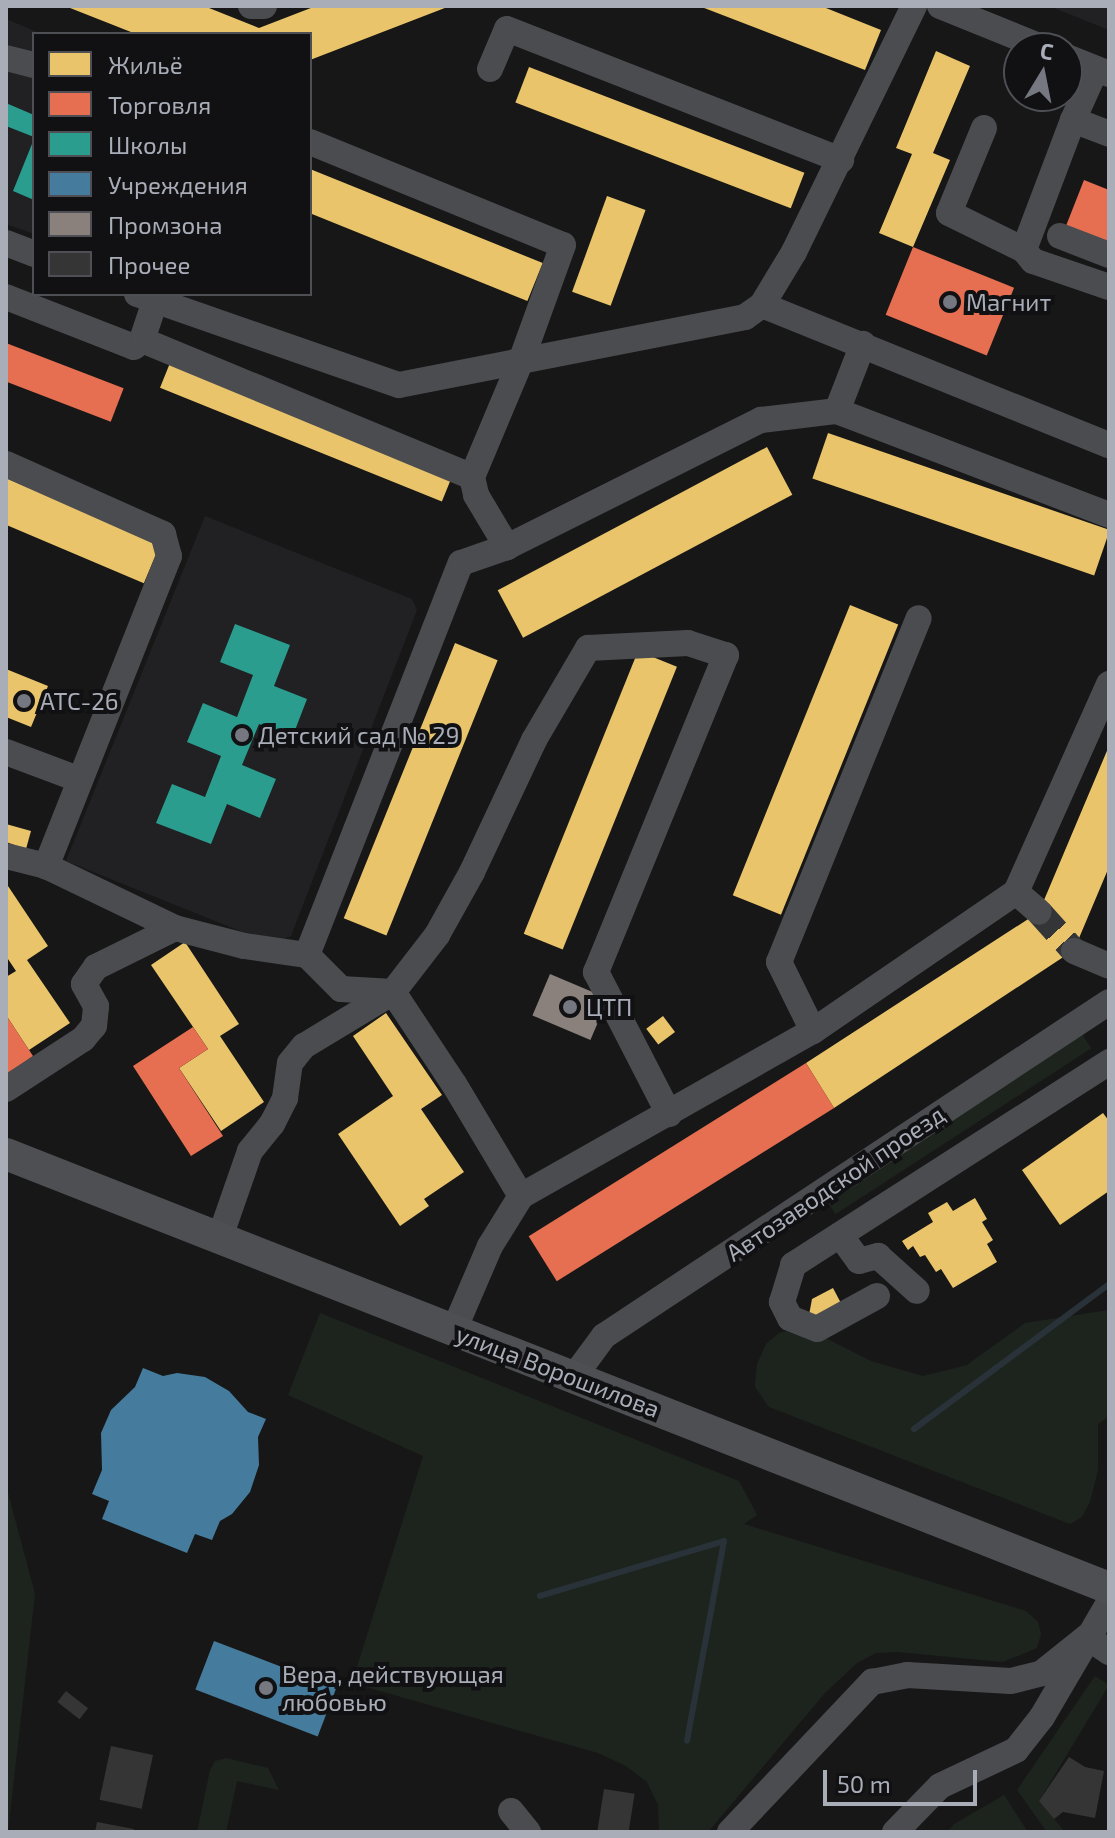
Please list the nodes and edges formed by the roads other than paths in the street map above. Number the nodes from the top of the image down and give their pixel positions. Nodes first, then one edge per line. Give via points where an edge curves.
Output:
1 (251, 6) edge
2 (264, 6) edge
3 (914, 6) edge
4 (940, 6) edge
5 (1004, 32) edge
6 (6, 58) edge
7 (32, 64) edge
8 (1083, 64) edge
9 (490, 69) dead end
10 (1102, 72) edge
11 (1073, 120) junction
12 (984, 128) dead end
13 (1109, 134) edge
14 (312, 143) edge
15 (841, 160) junction
16 (1060, 236) dead end
17 (6, 243) edge
18 (1024, 250) junction
19 (32, 253) edge
20 (1109, 255) edge
21 (1109, 287) edge
22 (6, 297) edge
23 (146, 298) edge
24 (762, 305) junction
25 (142, 340) junction
26 (863, 344) junction
27 (522, 358) junction
28 (837, 411) junction
29 (1109, 445) edge
30 (6, 464) edge
31 (472, 477) junction
32 (1109, 515) edge
33 (507, 547) junction
34 (919, 618) dead end
35 (1109, 684) edge
36 (6, 752) edge
37 (78, 779) junction
38 (6, 856) edge
39 (46, 866) junction
40 (1016, 892) junction
41 (1039, 912) tunnel mouth
42 (175, 928) junction
43 (1074, 951) tunnel mouth
44 (307, 955) junction
45 (1109, 966) edge
46 (393, 992) junction
47 (1109, 1002) edge
48 (813, 1031) junction
49 (1109, 1062) edge
50 (6, 1089) edge
51 (669, 1114) junction
52 (6, 1154) edge
53 (521, 1196) junction
54 (809, 1200) junction
55 (836, 1238) junction
56 (219, 1240) junction
57 (917, 1291) dead end
58 (877, 1296) dead end
59 (454, 1330) junction
60 (573, 1378) junction
61 (1109, 1588) edge
62 (1109, 1603) edge
63 (1098, 1645) edge
64 (511, 1811) dead end
65 (528, 1832) edge
66 (730, 1832) edge
67 (895, 1832) edge

1 - 2 street
3 - 15 street
4 - 5 street
6 - 7 street
8 - 10 street
9 - 15 street via 507,29
10 - 11 street
11 - 13 street
11 - 18 street
12 - 18 street via 949,213
14 - 27 street via 563,245
15 - 24 street
16 - 20 street
17 - 19 street
18 - 21 street via 1033,261
22 - 25 street via 134,347
23 - 25 street
23 - 27 street via 399,385
24 - 26 street
24 - 27 street via 745,317
25 - 31 street
26 - 28 street
26 - 29 street
27 - 31 street
28 - 32 street
28 - 33 street via 761,420
30 - 37 street via 163,534 169,556
31 - 33 street via 476,495
33 - 44 street via 461,563
34 - 48 street via 779,962
35 - 40 street
36 - 37 street
37 - 39 street
38 - 39 street
39 - 42 street
40 - 41 street
40 - 48 street
42 - 44 street
42 - 50 street via 96,967 84,984 96,1006 94,1026 83,1039
43 - 45 street
44 - 46 street via 341,989
46 - 51 street via 437,935 534,740 588,648 688,643 726,655 596,972
46 - 53 street
46 - 56 street via 304,1046 290,1063 285,1098 250,1151
47 - 54 street, Автозаводской проезд
48 - 51 street
49 - 55 street
51 - 53 street
52 - 56 main road, улица Ворошилова
53 - 59 street via 490,1246
54 - 55 street
54 - 60 street, Автозаводской проезд via 604,1336
55 - 57 street via 859,1261 878,1256
55 - 58 street via 793,1265 782,1302 790,1318 817,1329
56 - 59 main road, улица Ворошилова
59 - 60 main road, улица Ворошилова
60 - 61 main road, улица Ворошилова
62 - 63 street
63 - 66 street via 1042,1673 1011,1681 907,1675 872,1682
63 - 67 street via 1016,1750 940,1786
64 - 65 street

